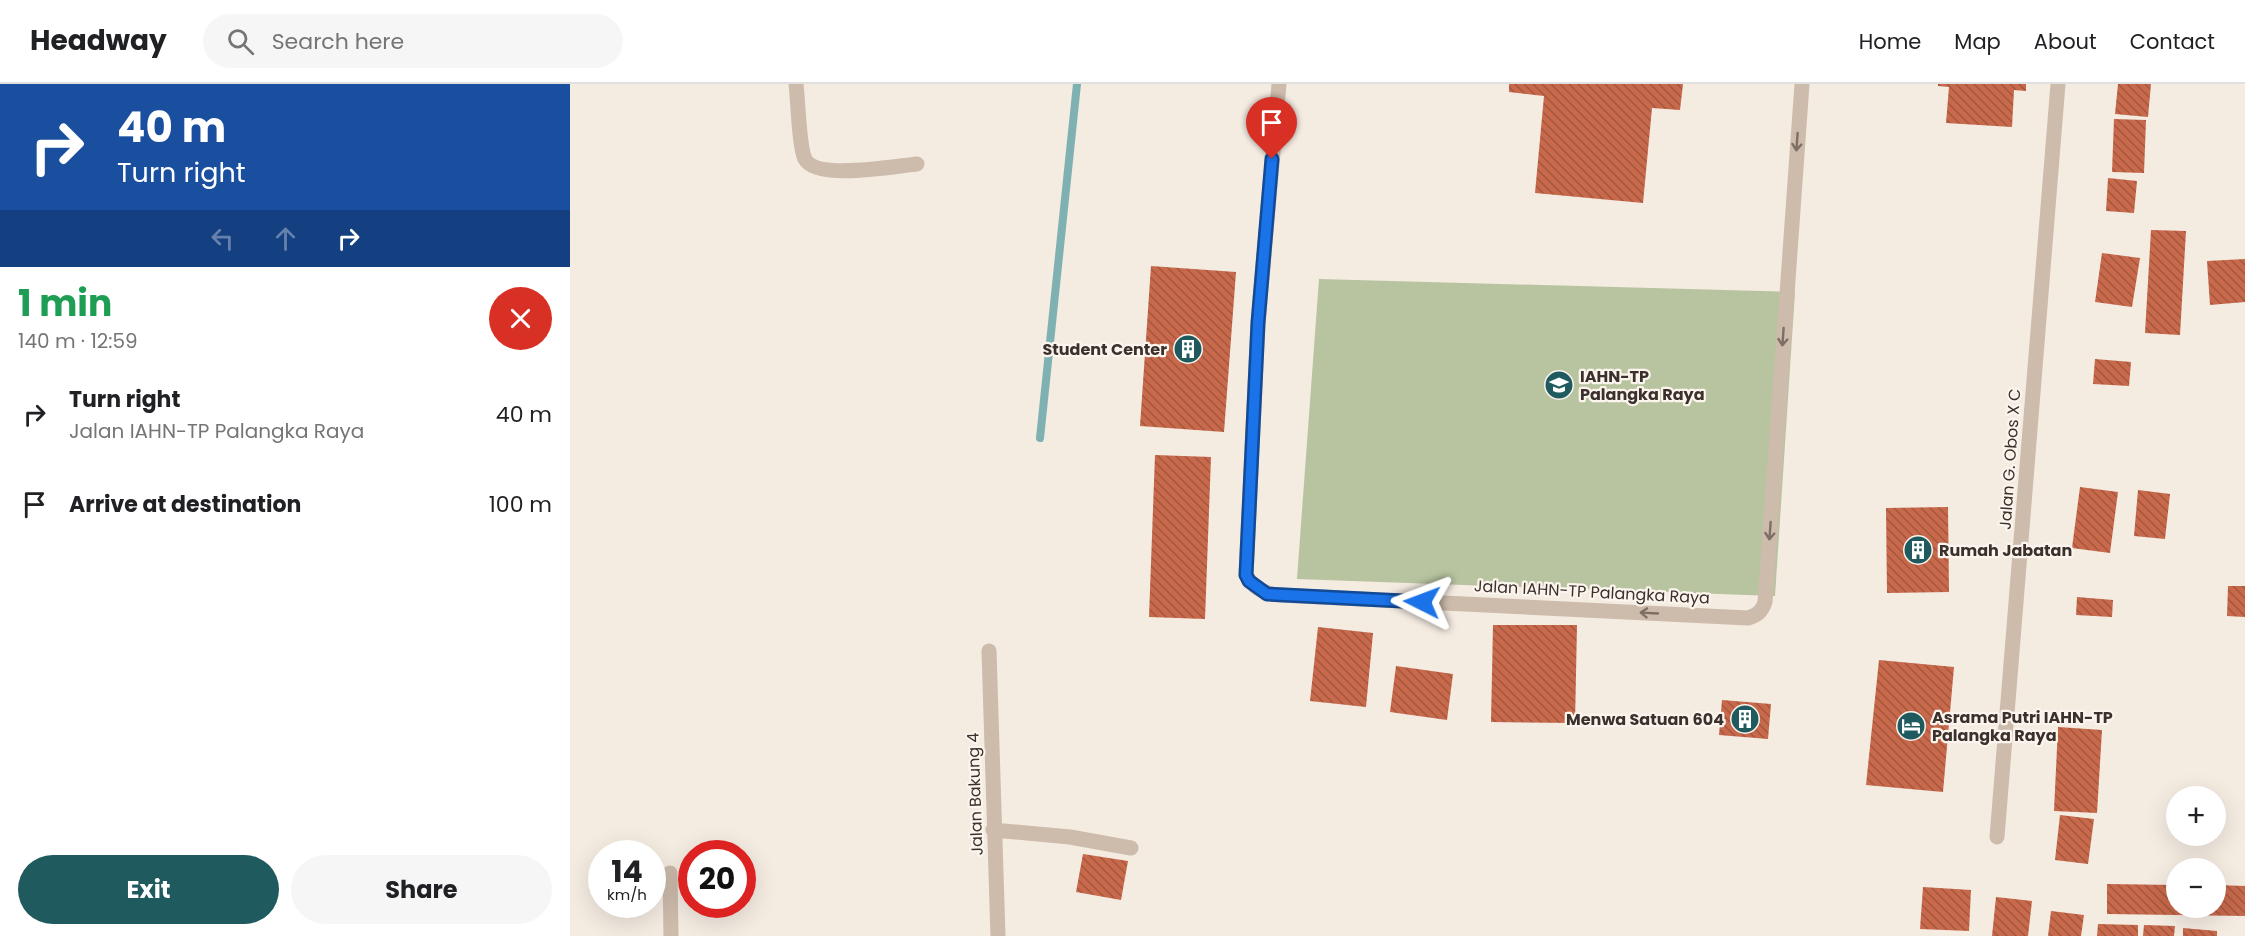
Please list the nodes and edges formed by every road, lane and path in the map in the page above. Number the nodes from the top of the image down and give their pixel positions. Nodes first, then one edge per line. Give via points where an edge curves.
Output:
1 (796, 84) edge
2 (1279, 84) edge
3 (1802, 84) edge
4 (2058, 84) edge
5 (917, 164) dead end
6 (989, 651) dead end
7 (993, 830) junction
8 (1997, 837) dead end
9 (1131, 848) dead end
10 (670, 873) dead end
11 (671, 936) edge
12 (998, 936) edge

1 - 5 street via 805,159 815,169
3 -> 2 street, Jalan IAHN-TP Palangka Raya via 1765,602 1756,616 1748,618 1267,594 1249,581 1246,575 1258,323
4 - 8 street, Jalan G. Obos X C
6 - 7 street, Jalan Bakung 4
7 - 9 street via 1070,837
7 - 12 street, Jalan Bakung 4
10 - 11 street

